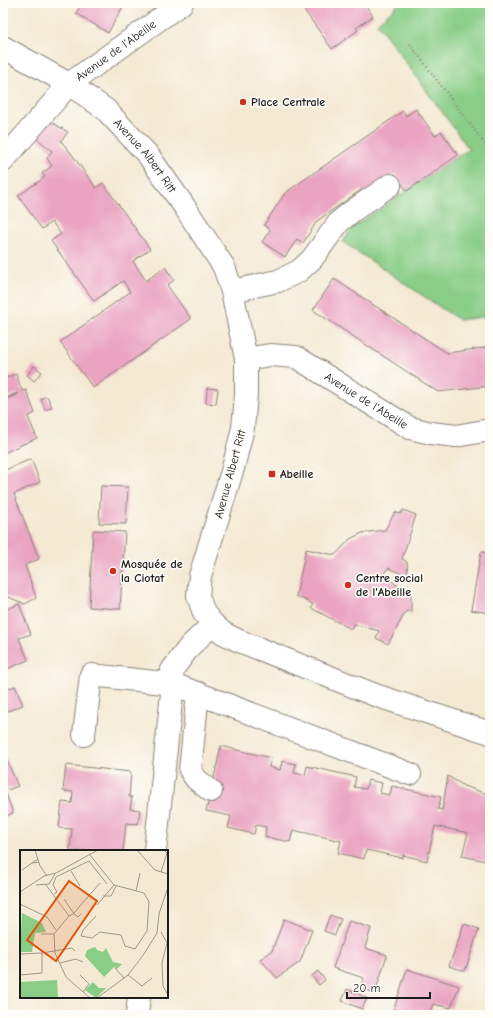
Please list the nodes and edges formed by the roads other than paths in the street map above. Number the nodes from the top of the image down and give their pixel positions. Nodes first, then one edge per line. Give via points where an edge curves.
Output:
1 (182, 3) edge
2 (3, 46) edge
3 (69, 84) junction
4 (3, 161) edge
5 (390, 185) dead end
6 (232, 291) junction
7 (246, 359) junction
8 (490, 430) edge
9 (213, 624) junction
10 (173, 684) junction
11 (198, 693) junction
12 (490, 733) edge
13 (84, 734) dead end
14 (410, 774) dead end
15 (211, 791) dead end
16 (155, 850) edge
17 (139, 998) edge
18 (137, 1015) edge

1 - 3 street, Avenue de l'Abeille
2 - 3 street, Avenue Albert Ritt
3 - 4 street, Avenue de l'Abeille
3 - 6 street, Avenue Albert Ritt via 105,109 148,155 224,267
5 - 6 street via 339,222 312,259 299,271 278,281
6 - 7 street, Avenue Albert Ritt
7 - 8 street, Avenue de l'Abeille via 270,355 296,357 410,428 431,434 456,436
7 - 9 street, Avenue Albert Ritt via 243,428 200,576 198,596 204,613
9 - 10 street via 190,646 172,670
9 - 12 street, Avenue Albert Ritt via 237,640 375,695
10 - 11 street
10 - 13 street via 91,675
10 - 16 street
11 - 14 street
11 - 15 street via 190,770 196,779
17 - 18 street

